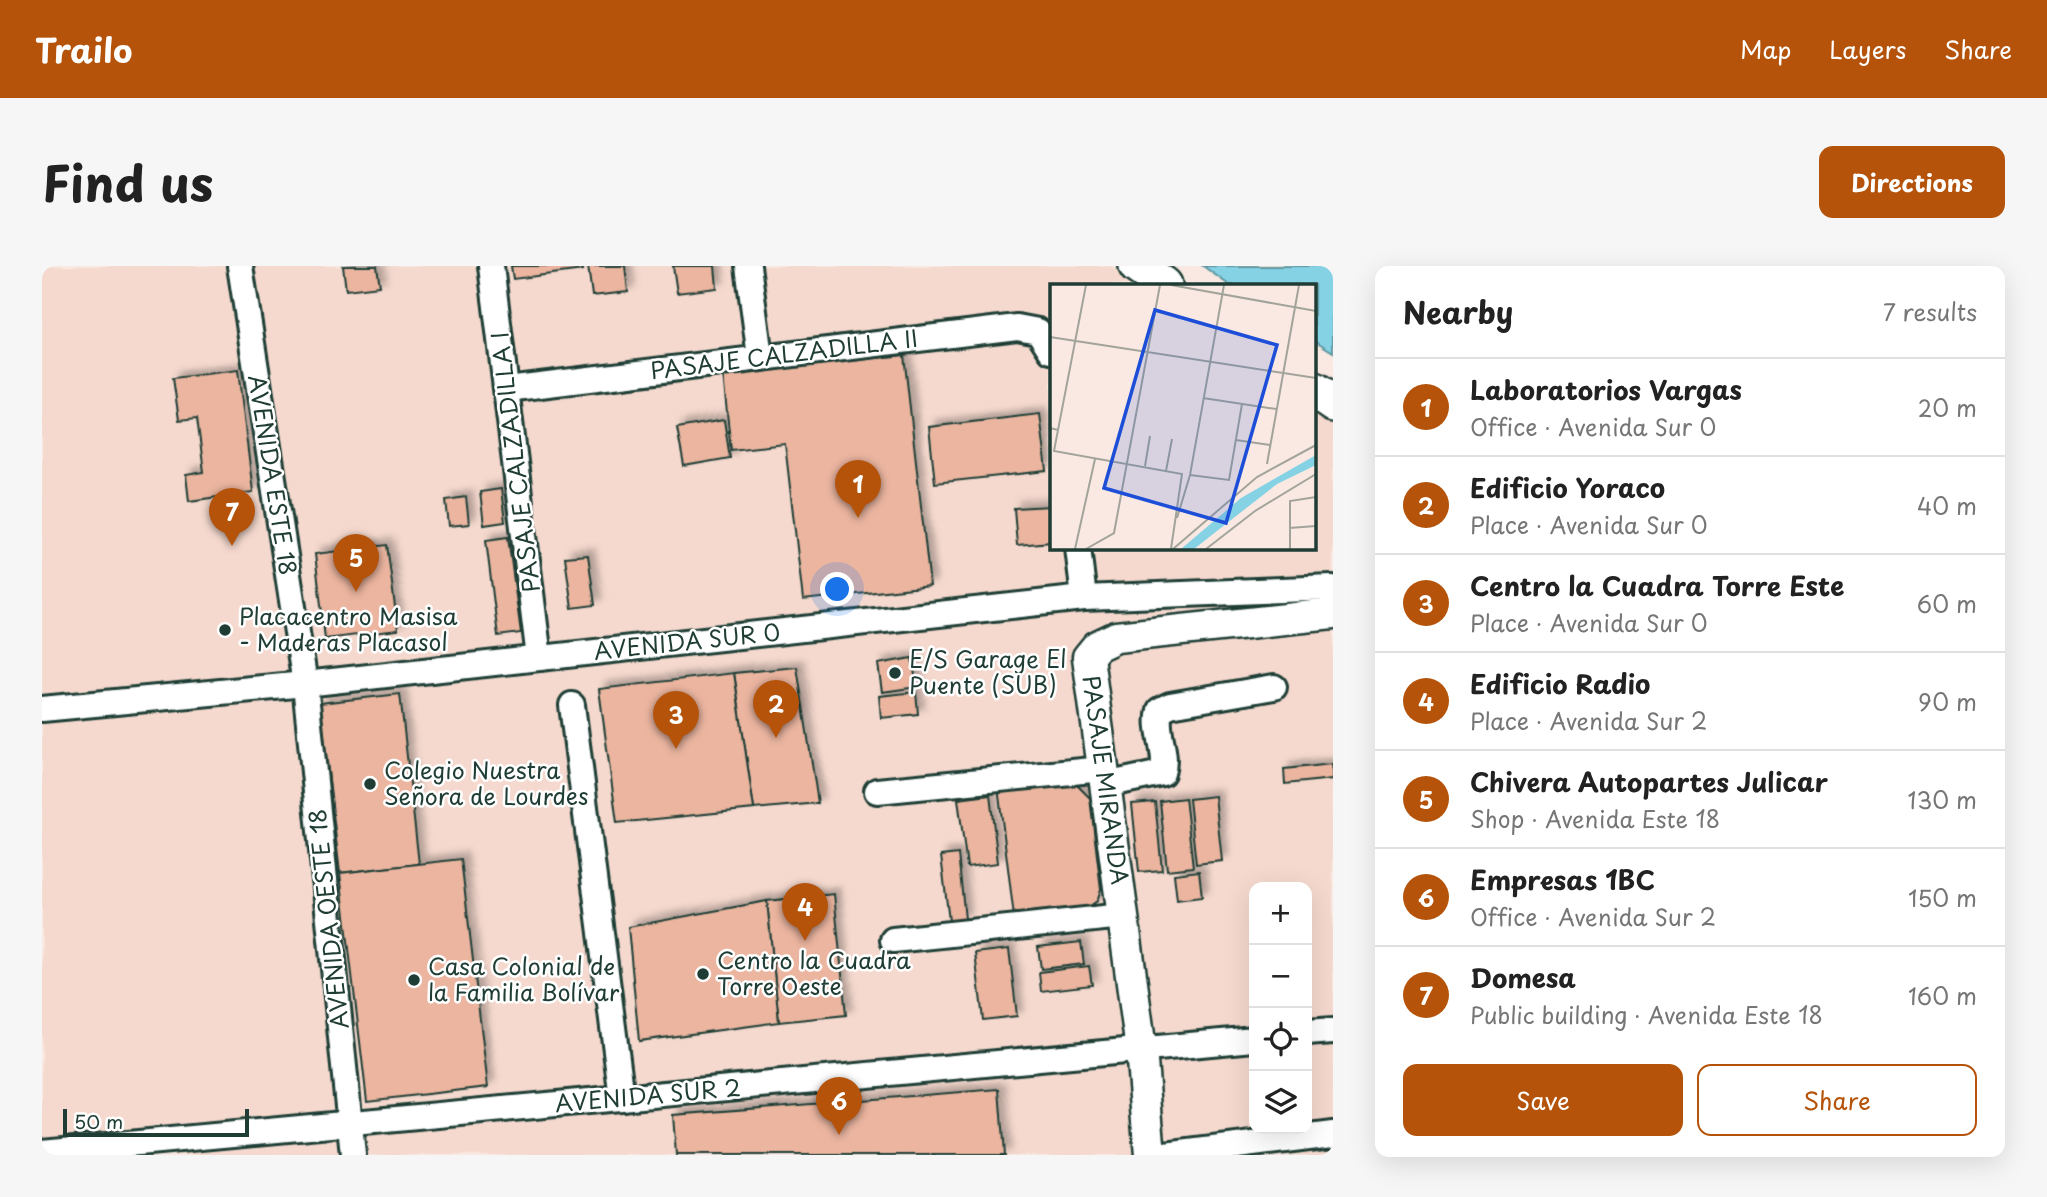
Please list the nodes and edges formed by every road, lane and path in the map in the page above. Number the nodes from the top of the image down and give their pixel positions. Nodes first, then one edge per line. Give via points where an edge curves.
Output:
1 (240, 266) edge
2 (491, 266) edge
3 (748, 266) edge
4 (1137, 266) edge
5 (1163, 284) edge
6 (1050, 349) edge
7 (760, 357) junction
8 (507, 389) junction
9 (1316, 392) edge
10 (1333, 404) edge
11 (1078, 550) edge
12 (1333, 588) edge
13 (1084, 598) junction
14 (1333, 614) edge
15 (539, 658) junction
16 (305, 684) junction
17 (1274, 687) dead end
18 (572, 705) dead end
19 (42, 709) edge
20 (1104, 777) junction
21 (877, 791) dead end
22 (1123, 916) junction
23 (893, 940) dead end
24 (1333, 1031) edge
25 (1312, 1033) edge
26 (1249, 1040) edge
27 (1141, 1051) junction
28 (622, 1098) junction
29 (350, 1123) junction
30 (1333, 1134) edge
31 (42, 1152) edge
32 (353, 1155) edge
33 (1150, 1155) edge
34 (1165, 1155) edge

1 - 16 street, AVENIDA ESTE 18
2 - 8 street, PASAJE CALZADILLA I
3 - 7 street
4 - 5 highway
6 - 7 street, PASAJE CALZADILLA II via 1038,331 1017,327
7 - 8 street, PASAJE CALZADILLA II
8 - 15 street, PASAJE CALZADILLA I
9 - 10 highway
11 - 13 street
12 - 13 street, AVENIDA SUR 0
13 - 15 street, AVENIDA SUR 0
14 - 20 main road, PASAJE MIRANDA via 1116,637 1097,646 1088,657
15 - 16 street, AVENIDA SUR 0
16 - 19 street, AVENIDA SUR 0
16 - 29 street, AVENIDA OESTE 18
17 - 20 street via 1160,710 1162,773
18 - 28 street
20 - 21 street
20 - 22 main road, PASAJE MIRANDA
22 - 23 street
22 - 27 main road, PASAJE MIRANDA
24 - 25 street
26 - 27 street, AVENIDA SUR 2
27 - 28 street, AVENIDA SUR 2
27 - 33 main road, PASAJE MIRANDA
28 - 29 street, AVENIDA SUR 2
29 - 31 street, AVENIDA SUR 2
29 - 32 street, AVENIDA OESTE 18
30 - 34 street

